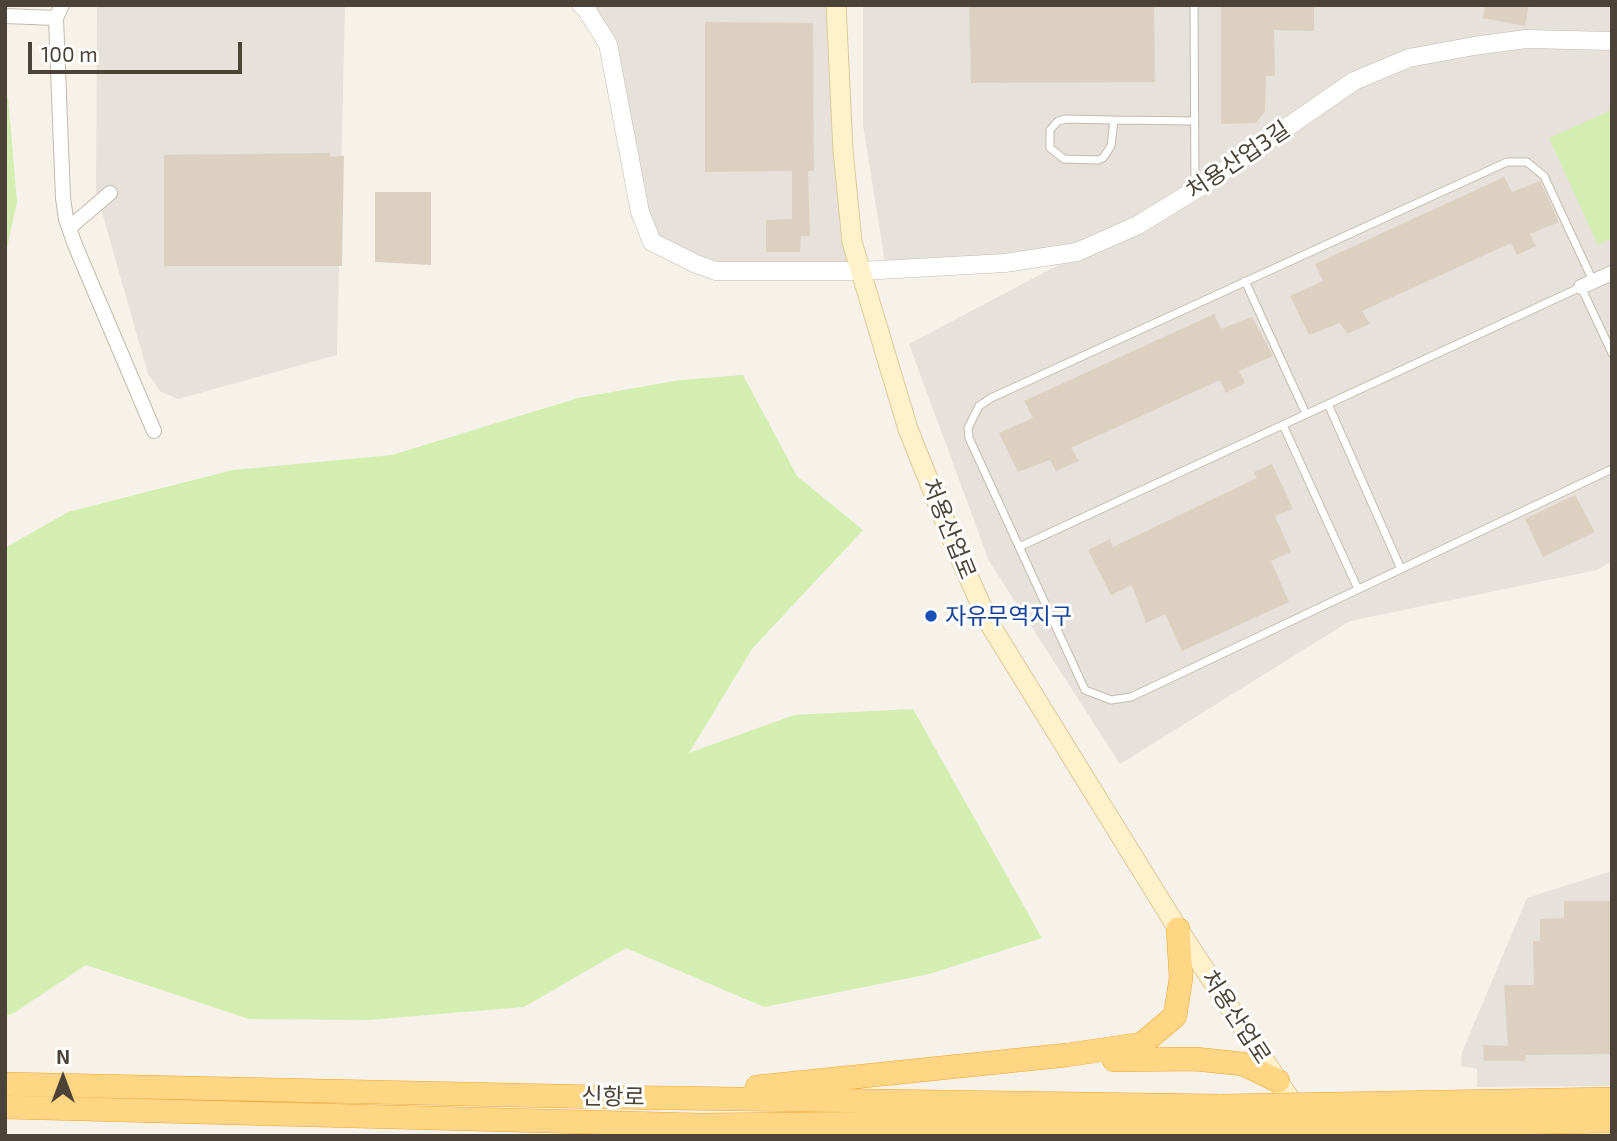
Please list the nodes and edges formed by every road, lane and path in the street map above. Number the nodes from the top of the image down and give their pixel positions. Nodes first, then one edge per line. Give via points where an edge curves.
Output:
1 (581, 5) edge
2 (836, 5) edge
3 (1194, 5) edge
4 (59, 12) edge
5 (5, 16) edge
6 (1612, 41) edge
7 (1114, 120) junction
8 (1194, 121) junction
9 (1195, 190) junction
10 (110, 192) dead end
11 (69, 228) junction
12 (861, 271) junction
13 (1612, 273) edge
14 (1245, 281) junction
15 (1587, 284) junction
16 (1612, 353) edge
17 (1328, 404) junction
18 (1306, 414) junction
19 (1283, 425) junction
20 (154, 431) dead end
21 (1612, 469) edge
22 (1020, 547) junction
23 (1402, 569) junction
24 (1359, 589) junction
25 (1178, 929) junction
26 (989, 1063) junction
27 (1278, 1081) junction
28 (5, 1084) edge
29 (664, 1098) junction
30 (1612, 1099) edge
31 (5, 1107) edge
32 (1220, 1117) junction
33 (1612, 1121) edge
34 (700, 1125) junction
35 (750, 1136) edge
36 (1315, 1136) edge

1 - 12 street, 처용산업3길 via 608,44 640,212 652,242 716,271
2 - 12 main road, 처용산업로 via 843,150 852,242
3 - 8 lane
4 - 5 street
4 - 11 street via 63,198
6 - 9 street, 처용산업3길 via 1526,40 1409,58 1354,81
7 - 7 lane via 1058,121 1049,130 1050,148 1064,159 1103,158 1111,146
7 - 8 lane
8 - 9 lane
9 - 12 street, 처용산업3길 via 1139,225 1077,253 1005,263
10 - 11 street
11 - 20 street
12 - 25 main road, 처용산업로 via 908,429 989,623
13 - 15 street
14 - 15 lane via 1517,160 1544,176
14 - 18 lane
14 - 22 lane via 979,406 968,428 970,438
15 - 16 lane
15 - 17 lane
17 - 18 lane
17 - 23 lane
18 - 19 lane
19 - 22 lane
19 - 24 lane
21 - 23 lane
22 - 24 lane via 1085,690 1111,700 1131,696
23 - 24 lane
25 - 26 highway via 1181,978 1175,1016 1142,1044
25 - 27 main road, 처용산업로
26 - 27 highway via 1195,1059 1243,1063
26 - 29 highway
27 - 36 main road, 처용산업로
28 - 29 highway, 신항로
29 - 32 highway, 신항로
30 - 32 highway, bridge
31 - 34 highway, 신항로
32 - 33 highway, bridge
32 - 34 highway, 신항로
34 - 35 highway

